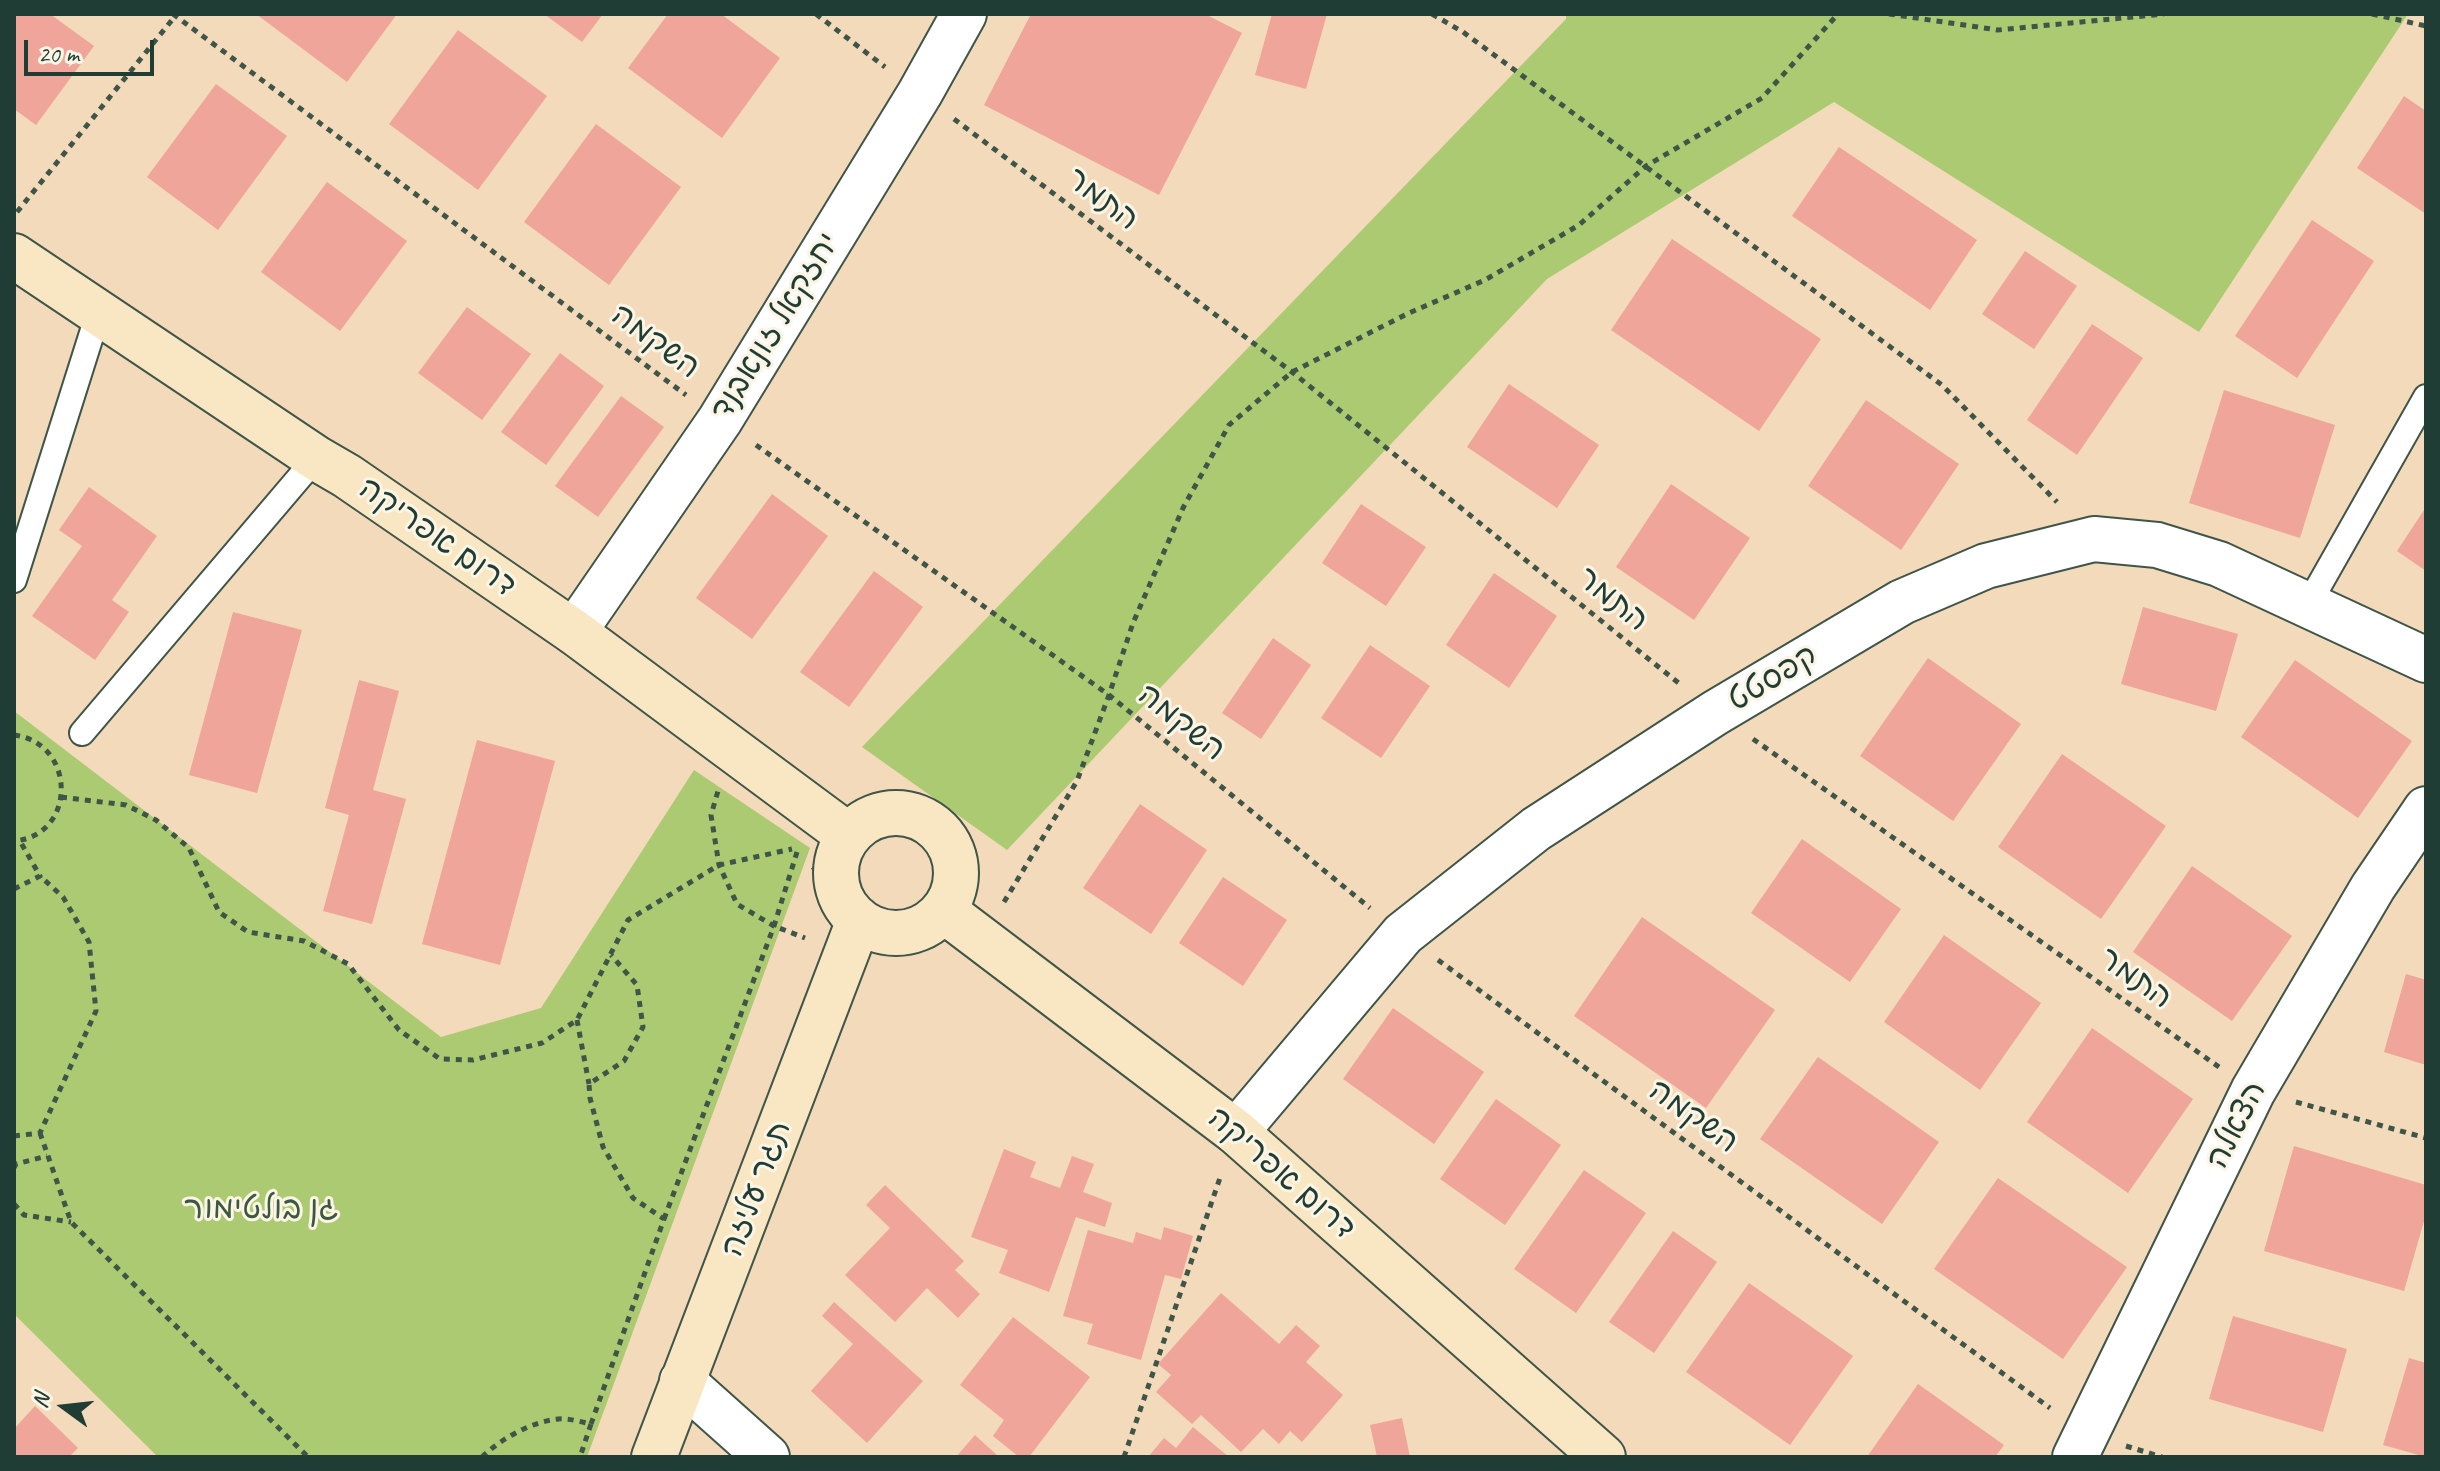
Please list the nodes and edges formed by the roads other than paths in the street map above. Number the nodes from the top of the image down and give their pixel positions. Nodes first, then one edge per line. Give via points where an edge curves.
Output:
1 (964, 14) edge
2 (14, 256) edge
3 (98, 314) junction
4 (2426, 397) edge
5 (316, 458) junction
6 (14, 580) edge
7 (2308, 605) junction
8 (574, 632) junction
9 (2426, 660) edge
10 (82, 733) dead end
11 (2426, 809) edge
12 (849, 836) junction
13 (943, 910) junction
14 (859, 920) junction
15 (1236, 1132) junction
16 (682, 1381) junction
17 (2081, 1446) edge
18 (654, 1457) edge
19 (767, 1457) edge
20 (1603, 1457) edge

1 - 8 street, יחזקאל זונאבנד via 720,420
2 - 3 street, דרום אפריקה
3 - 5 street, דרום אפריקה
3 - 6 lane
4 - 7 lane
5 - 8 street, דרום אפריקה
5 - 10 lane
7 - 9 street, קפסטט
7 - 15 street, קפסטט via 2219,564 2157,545 2094,539 1986,566 1902,602 1715,713 1536,829 1403,934
8 - 12 street, דרום אפריקה
11 - 17 street, הצאלה via 2373,887 2253,1091
12 - 13 street via 862,823 888,813 916,816 933,825 946,838 957,874
12 - 14 street via 836,871 838,890
13 - 14 street via 919,929 903,933 887,933
13 - 15 street, דרום אפריקה
14 - 16 street, תגר עליזה
15 - 20 street, דרום אפריקה
16 - 18 street, תגר עליזה
16 - 19 street

